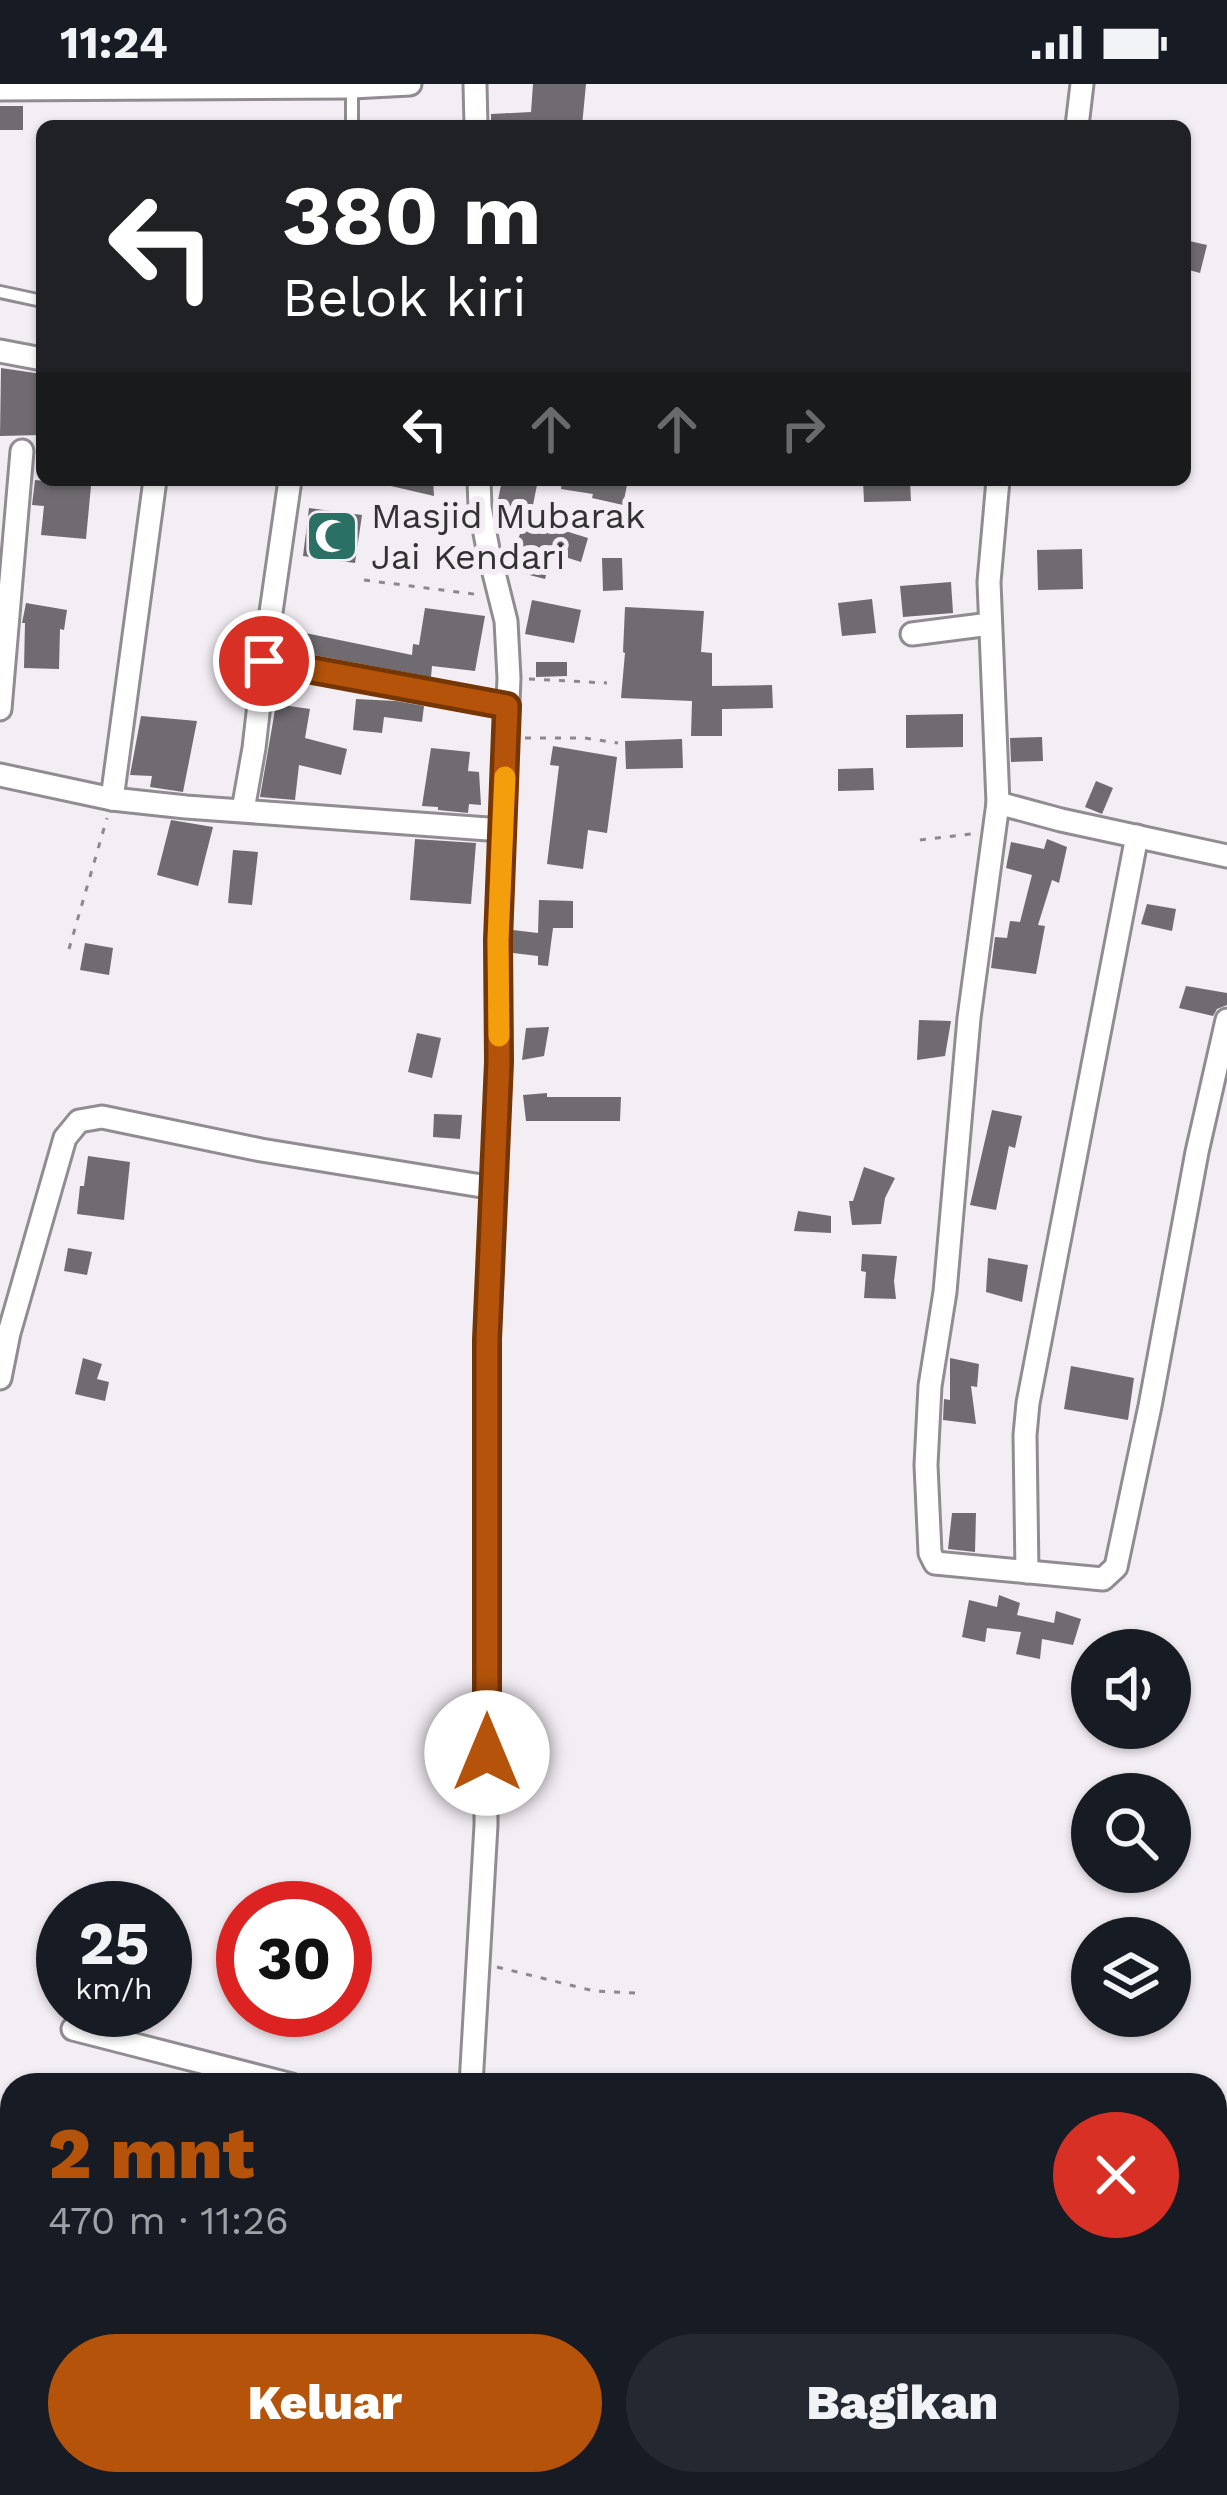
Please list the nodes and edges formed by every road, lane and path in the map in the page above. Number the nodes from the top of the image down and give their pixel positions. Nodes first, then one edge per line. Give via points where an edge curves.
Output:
1 (410, 84) edge
2 (475, 84) edge
3 (1082, 84) edge
4 (142, 85) edge
5 (13, 87) edge
6 (352, 87) junction
7 (352, 120) edge
8 (476, 120) edge
9 (1077, 120) edge
10 (0, 292) edge
11 (36, 300) edge
12 (0, 351) edge
13 (36, 357) edge
14 (22, 451) dead end
15 (153, 486) edge
16 (289, 486) edge
17 (479, 486) edge
18 (997, 486) edge
19 (364, 580) dead end
20 (500, 597) junction
21 (990, 624) junction
22 (912, 634) dead end
23 (264, 661) junction
24 (509, 678) junction
25 (607, 683) dead end
26 (507, 706) junction
27 (0, 709) edge
28 (506, 738) junction
29 (617, 743) dead end
30 (0, 775) edge
31 (112, 799) junction
32 (998, 803) junction
33 (243, 810) junction
34 (502, 830) junction
35 (996, 830) junction
36 (1137, 836) junction
37 (920, 840) dead end
38 (1227, 856) edge
39 (69, 949) dead end
40 (1227, 1020) edge
41 (494, 1188) junction
42 (0, 1378) edge
43 (1027, 1572) junction
44 (477, 1963) junction
45 (637, 1993) dead end
46 (105, 2037) edge
47 (245, 2073) edge
48 (472, 2073) edge

1 - 6 street
2 - 8 street
3 - 9 street
4 - 5 street
4 - 6 street
6 - 7 lane
10 - 11 lane
12 - 13 street
14 - 27 street
15 - 31 street
16 - 23 street
17 - 20 street
18 - 21 street
19 - 20 path
20 - 24 street
21 - 22 street
21 - 32 street
23 - 26 street
23 - 33 street
24 - 25 path
24 - 26 street
26 - 28 street
28 - 29 path
28 - 34 street
30 - 31 street
31 - 33 street
31 - 39 path
32 - 35 street
32 - 36 street
33 - 34 street
34 - 41 street
35 - 37 path
35 - 43 street via 969,1018 926,1465 934,1563
36 - 38 street
36 - 43 street via 1028,1403
40 - 43 street via 1116,1567 1103,1580
41 - 42 street via 102,1117 79,1121 65,1138
41 - 44 street
44 - 45 path
44 - 48 street
46 - 47 street

